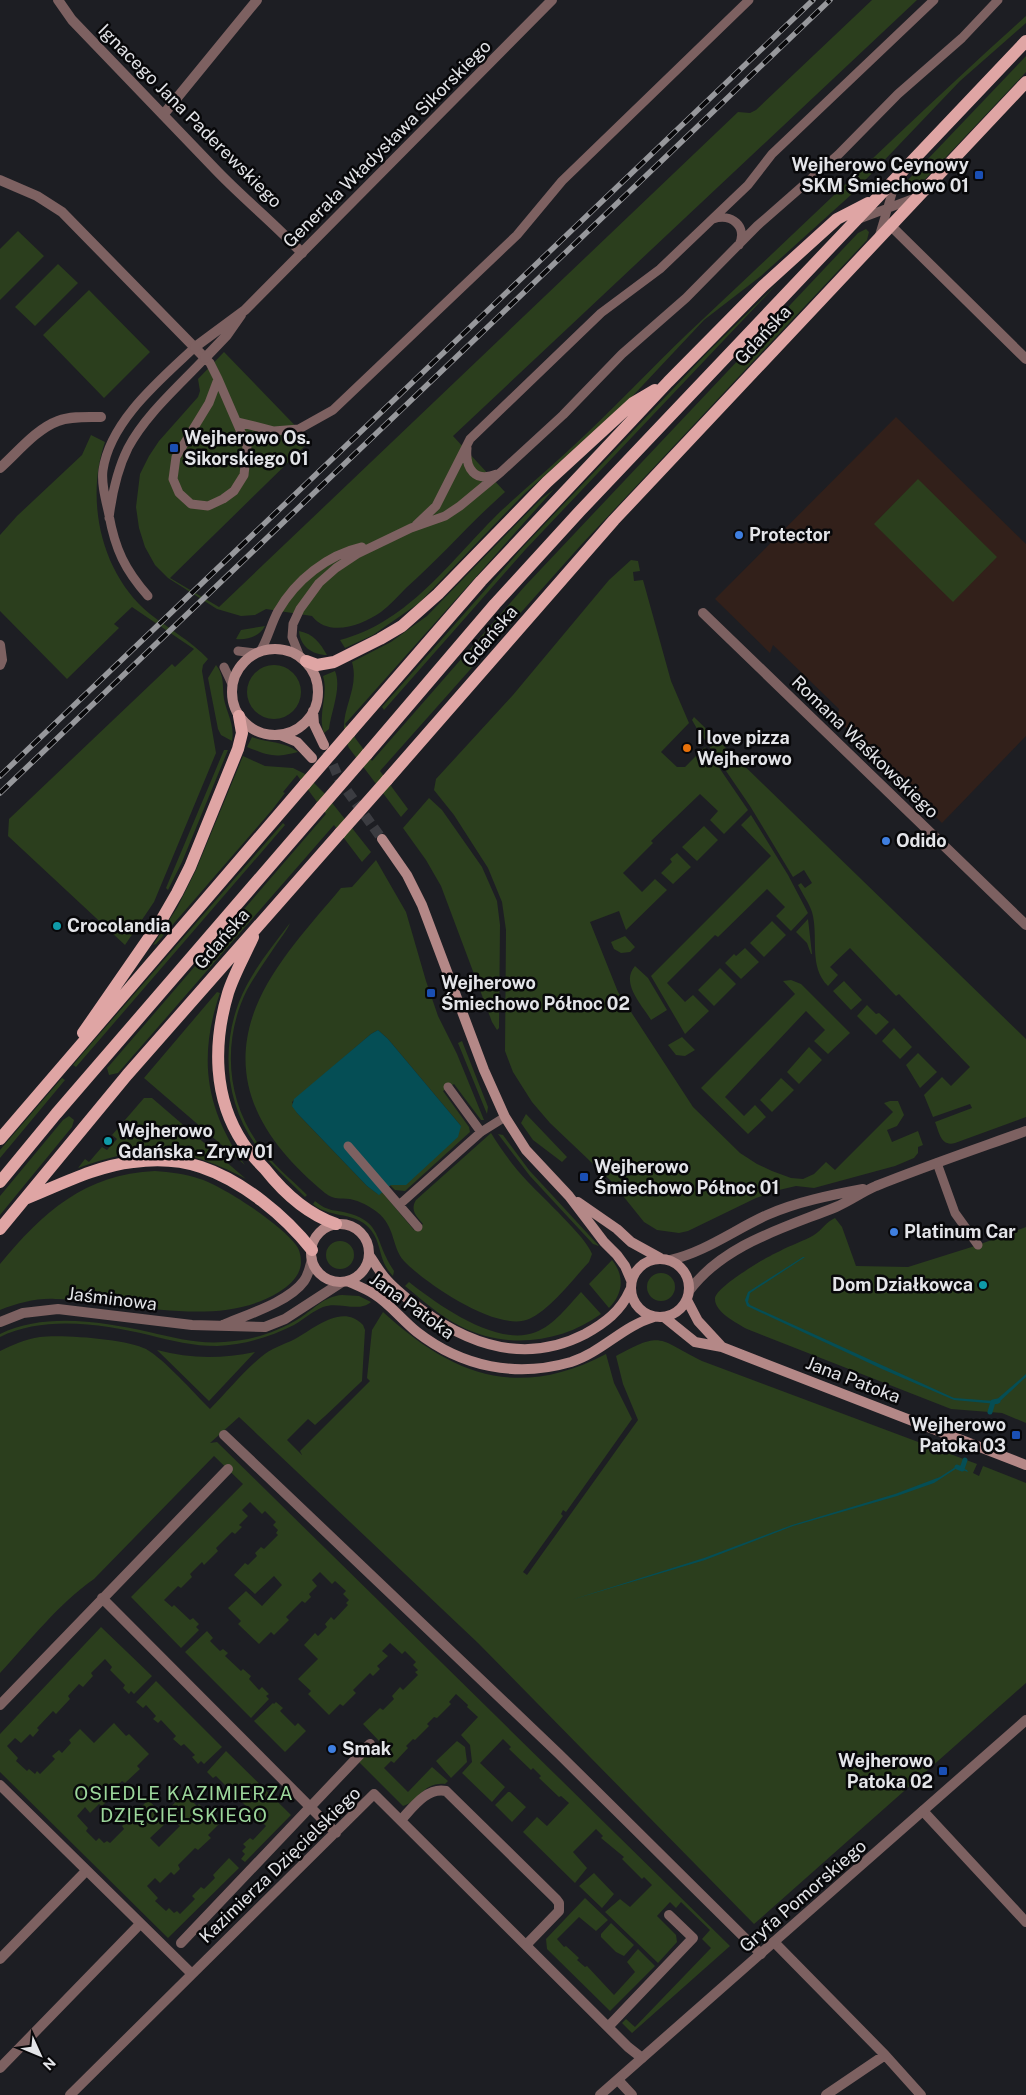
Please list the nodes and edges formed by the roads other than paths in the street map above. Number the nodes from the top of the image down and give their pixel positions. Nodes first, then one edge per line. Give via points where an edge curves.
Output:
1 (58, 0) edge
2 (257, 0) edge
3 (552, 0) edge
4 (749, 0) edge
5 (934, 0) edge
6 (998, 0) edge
7 (1026, 41) edge
8 (1026, 82) edge
9 (163, 115) junction
10 (896, 178) junction
11 (0, 180) edge
12 (918, 197) junction
13 (877, 198) junction
14 (887, 209) junction
15 (711, 220) junction
16 (857, 220) junction
17 (891, 226) junction
18 (878, 239) junction
19 (737, 248) junction
20 (302, 253) junction
21 (245, 310) junction
22 (195, 347) junction
23 (205, 358) junction
24 (1026, 359) edge
25 (218, 379) junction
26 (668, 382) junction
27 (101, 417) dead end
28 (238, 422) junction
29 (470, 439) junction
30 (0, 468) edge
31 (501, 472) junction
32 (109, 518) junction
33 (411, 528) junction
34 (380, 543) junction
35 (148, 596) dead end
36 (703, 613) dead end
37 (0, 645) edge
38 (238, 651) dead end
39 (258, 652) junction
40 (303, 659) junction
41 (0, 665) edge
42 (224, 667) dead end
43 (232, 684) junction
44 (314, 711) junction
45 (239, 716) junction
46 (279, 735) junction
47 (324, 745) tunnel mouth
48 (312, 758) dead end
49 (382, 839) tunnel mouth
50 (259, 923) junction
51 (1026, 925) edge
52 (63, 1066) junction
53 (448, 1087) dead end
54 (505, 1117) junction
55 (1026, 1130) edge
56 (481, 1132) junction
57 (0, 1139) edge
58 (348, 1146) dead end
59 (937, 1164) junction
60 (0, 1182) edge
61 (874, 1188) junction
62 (569, 1196) junction
63 (23, 1200) junction
64 (400, 1205) junction
65 (777, 1212) junction
66 (336, 1224) junction
67 (418, 1227) dead end
68 (783, 1228) junction
69 (0, 1229) edge
70 (978, 1245) dead end
71 (312, 1255) junction
72 (369, 1255) junction
73 (665, 1259) junction
74 (344, 1281) junction
75 (631, 1285) junction
76 (688, 1296) junction
77 (659, 1317) junction
78 (0, 1322) edge
79 (223, 1325) junction
80 (722, 1347) junction
81 (224, 1435) dead end
82 (1026, 1466) edge
83 (228, 1470) dead end
84 (102, 1598) junction
85 (0, 1705) edge
86 (1026, 1720) edge
87 (370, 1744) dead end
88 (0, 1785) edge
89 (310, 1807) junction
90 (923, 1811) junction
91 (401, 1820) junction
92 (336, 1833) junction
93 (86, 1871) junction
94 (669, 1915) dead end
95 (1026, 1922) edge
96 (140, 1924) junction
97 (774, 1942) junction
98 (182, 1943) dead end
99 (527, 1944) junction
100 (761, 1954) junction
101 (0, 1959) edge
102 (192, 1974) junction
103 (608, 2027) junction
104 (885, 2055) junction
105 (642, 2058) junction
106 (0, 2068) edge
107 (618, 2080) junction
108 (70, 2095) edge
109 (600, 2095) edge
110 (632, 2095) edge
111 (826, 2095) edge
112 (922, 2095) edge

1 - 9 street, Ignacego Jana Paderewskiego via 72,20
2 - 9 street
3 - 20 street, Generała Władysława Sikorskiego
4 - 28 lane via 562,181 517,235 332,410 299,428 274,431
5 - 15 lane via 772,154 748,185
6 - 19 lane via 962,38 898,94 838,155 757,226
7 - 10 main road, Gdańska
8 - 12 main road, Gdańska
9 - 20 street, Ignacego Jana Paderewskiego
10 - 13 main road, Gdańska
10 - 14 lane
11 - 22 street via 37,196 62,212
12 - 14 lane
12 - 17 main road, Gdańska
13 - 16 main road, Gdańska
13 - 26 main road via 836,219 763,286
14 - 16 lane
14 - 18 lane
15 - 19 lane via 727,217 736,222 741,233
15 - 29 lane via 660,269 601,312
16 - 60 main road, Gdańska, bridge via 508,590
17 - 18 main road, Gdańska
17 - 24 street
18 - 50 main road, Gdańska, bridge via 614,520
19 - 31 lane
20 - 21 street, Generała Władysława Sikorskiego
21 - 22 street, Generała Władysława Sikorskiego
21 - 23 street, Generała Władysława Sikorskiego
22 - 23 street
22 - 32 lane via 142,400 113,438 103,472
23 - 25 lane
23 - 32 lane via 139,431 129,448 112,495
25 - 28 lane
25 - 28 lane via 209,403 176,457 173,479 179,493 191,504 208,506 223,500 234,491 244,475 248,446
26 - 40 main road via 632,403 402,626 334,662 317,665
26 - 52 main road, bridge via 481,581
27 - 30 street via 58,420 45,427
29 - 31 lane via 466,458 473,473 481,477
29 - 33 lane via 436,506
31 - 33 lane via 445,516
32 - 35 lane via 117,551 125,567
33 - 34 lane
34 - 39 lane via 354,549 305,576 278,612
34 - 40 lane via 336,568 306,600 292,631 294,646
36 - 51 street, Romana Waśkowskiego
37 - 41 street
38 - 39 lane
39 - 40 main road via 282,649
39 - 43 main road via 240,666
40 - 44 main road via 312,670 317,685
42 - 43 lane
43 - 45 main road
44 - 46 main road via 299,727
44 - 47 main road via 314,724
45 - 46 main road via 256,731
45 - 52 main road via 242,733 238,749 190,867 162,919 95,1014
46 - 48 main road via 296,742
49 - 54 main road via 422,905
50 - 63 main road, Gdańska
50 - 66 main road via 228,992 218,1045 221,1093 243,1144 269,1175 307,1211
52 - 57 main road
53 - 56 lane
54 - 56 lane
54 - 62 main road via 526,1150
55 - 59 street
56 - 64 lane
58 - 64 lane
59 - 61 street
59 - 70 lane via 955,1213
61 - 65 street via 835,1194
61 - 68 street via 837,1207
62 - 73 main road via 631,1242
62 - 75 main road via 626,1266
63 - 69 main road, Gdańska
63 - 71 main road via 106,1168 133,1162 183,1163 200,1167 241,1188 293,1229
64 - 67 lane
65 - 68 street
65 - 73 street via 702,1250
66 - 71 main road via 317,1236
66 - 72 main road via 349,1225 360,1232 368,1242
68 - 76 street via 744,1246 712,1266
71 - 74 main road via 316,1269 324,1277
71 - 79 street, Jaśminowa via 304,1281 294,1290 272,1304
72 - 74 main road via 359,1275
72 - 75 main road, Jana Patoka via 387,1280 444,1326 476,1342 525,1350 578,1337 596,1328 624,1303
73 - 75 main road via 642,1264 635,1271
73 - 76 main road via 685,1272 689,1281
74 - 77 main road, Jana Patoka via 374,1294 417,1332 446,1351 486,1366 508,1370 550,1367 573,1361 595,1352 640,1321
74 - 79 street, Jaśminowa via 285,1319 265,1327
75 - 77 main road via 632,1299 637,1308 645,1314
76 - 77 main road via 673,1314
76 - 80 main road, Jana Patoka via 698,1321
77 - 80 main road via 695,1342
78 - 79 street, Jaśminowa via 23,1313 58,1309 192,1325
80 - 82 main road, Jana Patoka
81 - 100 street via 559,1754
83 - 84 street
84 - 85 street
84 - 89 street
86 - 90 street, Gryfa Pomorskiego
87 - 89 street
88 - 93 street
89 - 92 street
89 - 98 street
90 - 95 street
90 - 97 street, Gryfa Pomorskiego
91 - 92 street, Kazimierza Dzięcielskiego via 374,1794
91 - 99 street, Kazimierza Dzięcielskiego
91 - 99 street via 426,1795 433,1791 446,1791 556,1899 559,1911
92 - 102 street, Kazimierza Dzięcielskiego
93 - 96 street
93 - 101 street
94 - 103 street via 693,1938
96 - 102 street
96 - 106 street
97 - 100 street, Gryfa Pomorskiego
97 - 104 street
99 - 103 street, Kazimierza Dzięcielskiego
100 - 105 street, Gryfa Pomorskiego
102 - 108 street, Kazimierza Dzięcielskiego
103 - 105 street, Kazimierza Dzięcielskiego
104 - 111 street
104 - 112 street
105 - 107 street, Gryfa Pomorskiego
107 - 109 street, Gryfa Pomorskiego
107 - 110 street

